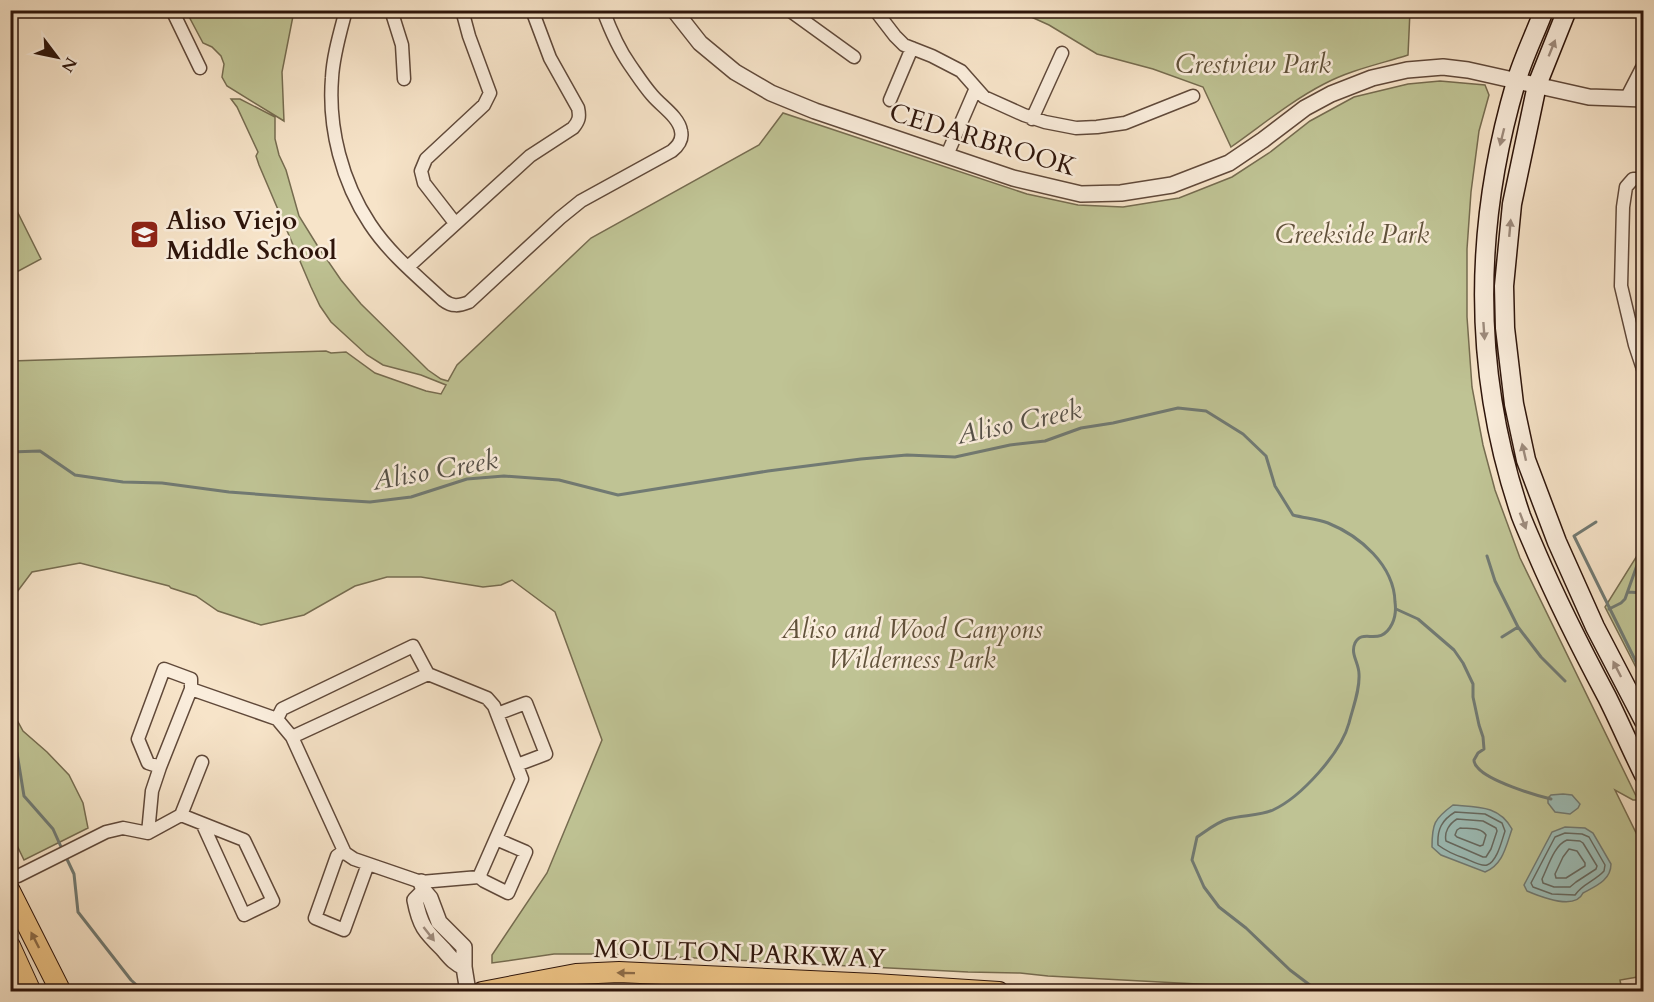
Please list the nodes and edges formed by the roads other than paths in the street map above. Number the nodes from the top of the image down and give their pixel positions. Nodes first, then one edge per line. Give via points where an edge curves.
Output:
1 (172, 10) edge
2 (346, 10) edge
3 (391, 10) edge
4 (462, 10) edge
5 (532, 10) edge
6 (603, 10) edge
7 (674, 10) edge
8 (875, 10) edge
9 (1544, 10) edge
10 (1567, 10) edge
11 (793, 12) edge
12 (912, 48) junction
13 (1062, 53) dead end
14 (854, 57) dead end
15 (1644, 64) edge
16 (200, 68) dead end
17 (404, 79) dead end
18 (1516, 80) junction
19 (1537, 85) junction
20 (976, 88) junction
21 (1193, 96) dead end
22 (1626, 99) junction
23 (1644, 99) edge
24 (890, 100) dead end
25 (1032, 119) junction
26 (947, 155) junction
27 (1644, 179) edge
28 (455, 224) junction
29 (408, 267) junction
30 (1644, 372) edge
31 (428, 674) junction
32 (191, 688) junction
33 (497, 714) junction
34 (277, 719) junction
35 (1644, 721) edge
36 (292, 737) junction
37 (202, 762) dead end
38 (517, 765) junction
39 (160, 766) junction
40 (1644, 776) edge
41 (181, 815) junction
42 (203, 825) junction
43 (148, 833) junction
44 (496, 839) junction
45 (344, 851) junction
46 (368, 864) junction
47 (479, 877) junction
48 (10, 878) edge
49 (423, 886) junction
50 (10, 891) edge
51 (10, 946) edge
52 (881, 988) edge
53 (31, 992) edge
54 (61, 992) edge
55 (468, 992) edge
56 (482, 992) edge
57 (999, 992) edge

1 - 16 street
2 - 29 street via 332,78 332,112 343,169 370,224
3 - 17 street via 402,45
4 - 28 street via 490,93 484,105 426,159 421,171 424,183
5 - 28 street via 550,58 578,108 578,122 530,156
6 - 29 street via 628,63 652,96 677,120 681,130 678,146 581,201 469,302 449,304
7 - 26 street, CEDARBROOK via 700,43 735,72 771,93
8 - 12 street via 895,36
9 - 18 main road
19 -> 10 main road
11 - 14 street
12 - 20 street via 961,71
12 - 24 street
13 - 25 street
15 - 22 street
18 - 19 street, CEDARBROOK
18 - 26 street, CEDARBROOK via 1443,67 1372,78 1305,108 1229,163 1172,185 1121,193 1081,194 1013,178
18 -> 40 main road via 1499,147 1484,263 1487,365 1495,418 1522,518 1546,576
19 - 22 street, CEDARBROOK via 1589,97
35 -> 19 main road via 1557,542 1526,460 1514,404 1504,328 1504,286 1512,204
20 - 25 street via 984,97
20 - 26 street
21 - 25 street via 1114,125 1076,128
22 - 23 street, CEDARBROOK
27 - 30 street via 1633,179 1626,187 1621,286
28 - 29 street
31 - 33 street via 487,698
31 - 34 street via 413,646 282,709
31 - 36 street
32 - 34 street
32 - 39 street
32 - 39 street via 191,679 164,669 138,739 148,763
33 - 38 street
33 - 38 street via 526,703 546,754
34 - 36 street
36 - 45 street
37 - 41 street
38 - 44 street via 522,779
39 - 43 street via 152,791
41 - 42 street
41 - 43 street
42 - 42 street via 244,915 273,901 244,840
43 - 48 street via 123,828 103,833
44 - 47 street
44 - 47 street via 526,852 508,893
45 - 46 street
45 - 46 street via 337,856 315,918 344,930
46 - 49 street
47 - 49 street
49 - 55 street via 439,922 464,947
54 -> 50 main road
51 - 53 main road
52 -> 56 main road, MOULTON PARKWAY via 618,972 576,974
52 - 57 main road, MOULTON PARKWAY

